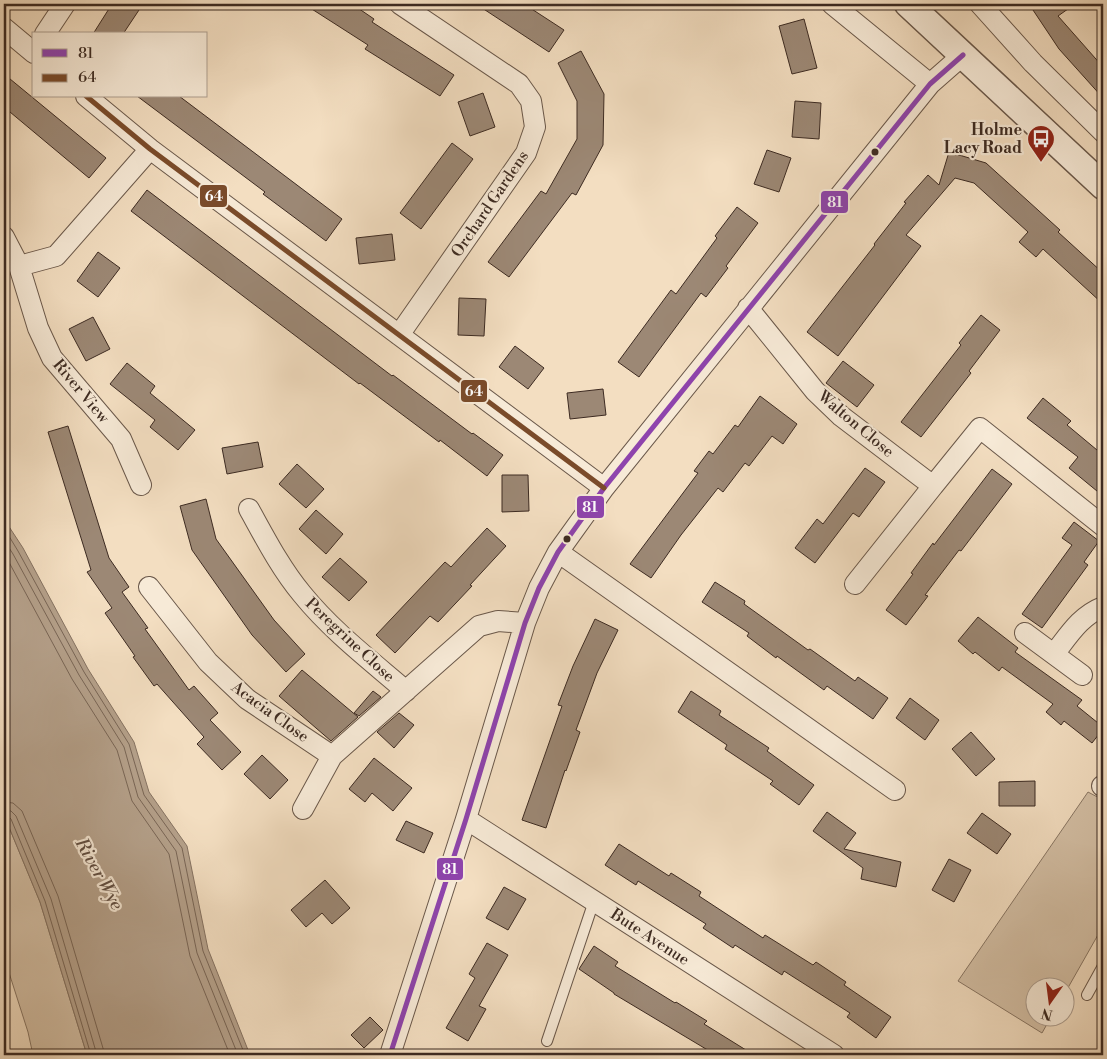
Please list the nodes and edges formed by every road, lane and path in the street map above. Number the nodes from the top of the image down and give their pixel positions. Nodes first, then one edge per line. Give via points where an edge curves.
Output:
1 (65, 4) edge
2 (400, 4) edge
3 (832, 4) edge
4 (908, 4) edge
5 (980, 4) edge
6 (4, 28) edge
7 (46, 32) edge
8 (32, 51) edge
9 (963, 56) junction
10 (930, 84) junction
11 (88, 98) edge
12 (1103, 132) edge
13 (150, 149) junction
14 (1103, 186) edge
15 (4, 237) edge
16 (19, 266) junction
17 (748, 308) junction
18 (399, 335) junction
19 (141, 485) dead end
20 (933, 486) junction
21 (604, 488) junction
22 (249, 509) dead end
23 (1103, 526) edge
24 (558, 552) junction
25 (855, 584) dead end
26 (149, 588) dead end
27 (1103, 607) edge
28 (525, 623) junction
29 (1025, 632) dead end
30 (1054, 654) junction
31 (1082, 675) dead end
32 (406, 691) junction
33 (332, 756) junction
34 (895, 790) dead end
35 (303, 809) dead end
36 (466, 819) junction
37 (594, 901) junction
38 (1103, 966) edge
39 (1086, 995) dead end
40 (547, 1041) dead end
41 (390, 1055) edge
42 (834, 1055) edge

1 - 7 street
2 - 18 street, Orchard Gardens via 519,84 531,101 535,127 526,153
3 - 10 street
4 - 9 street
5 - 12 street via 1033,63
6 - 8 street
9 - 10 street
9 - 14 street
10 - 17 street
11 - 13 street
13 - 16 street via 56,256
13 - 18 street
15 - 16 street, River View
16 - 19 street, River View via 38,328 52,358 121,439
17 - 20 street, Walton Close via 815,391 841,416
17 - 21 street
18 - 21 street
20 - 23 street via 980,428
20 - 25 street
21 - 24 street
22 - 32 street, Peregrine Close via 301,594 334,629
24 - 28 street
24 - 34 street
26 - 33 street, Acacia Close via 208,662 247,699
27 - 30 street via 1077,624
28 - 32 street via 498,621 479,626
28 - 36 street
29 - 30 street
30 - 31 street
32 - 33 street
33 - 35 street
36 - 37 street, Bute Avenue
36 - 41 street
37 - 40 lane
37 - 42 street, Bute Avenue
38 - 39 lane

